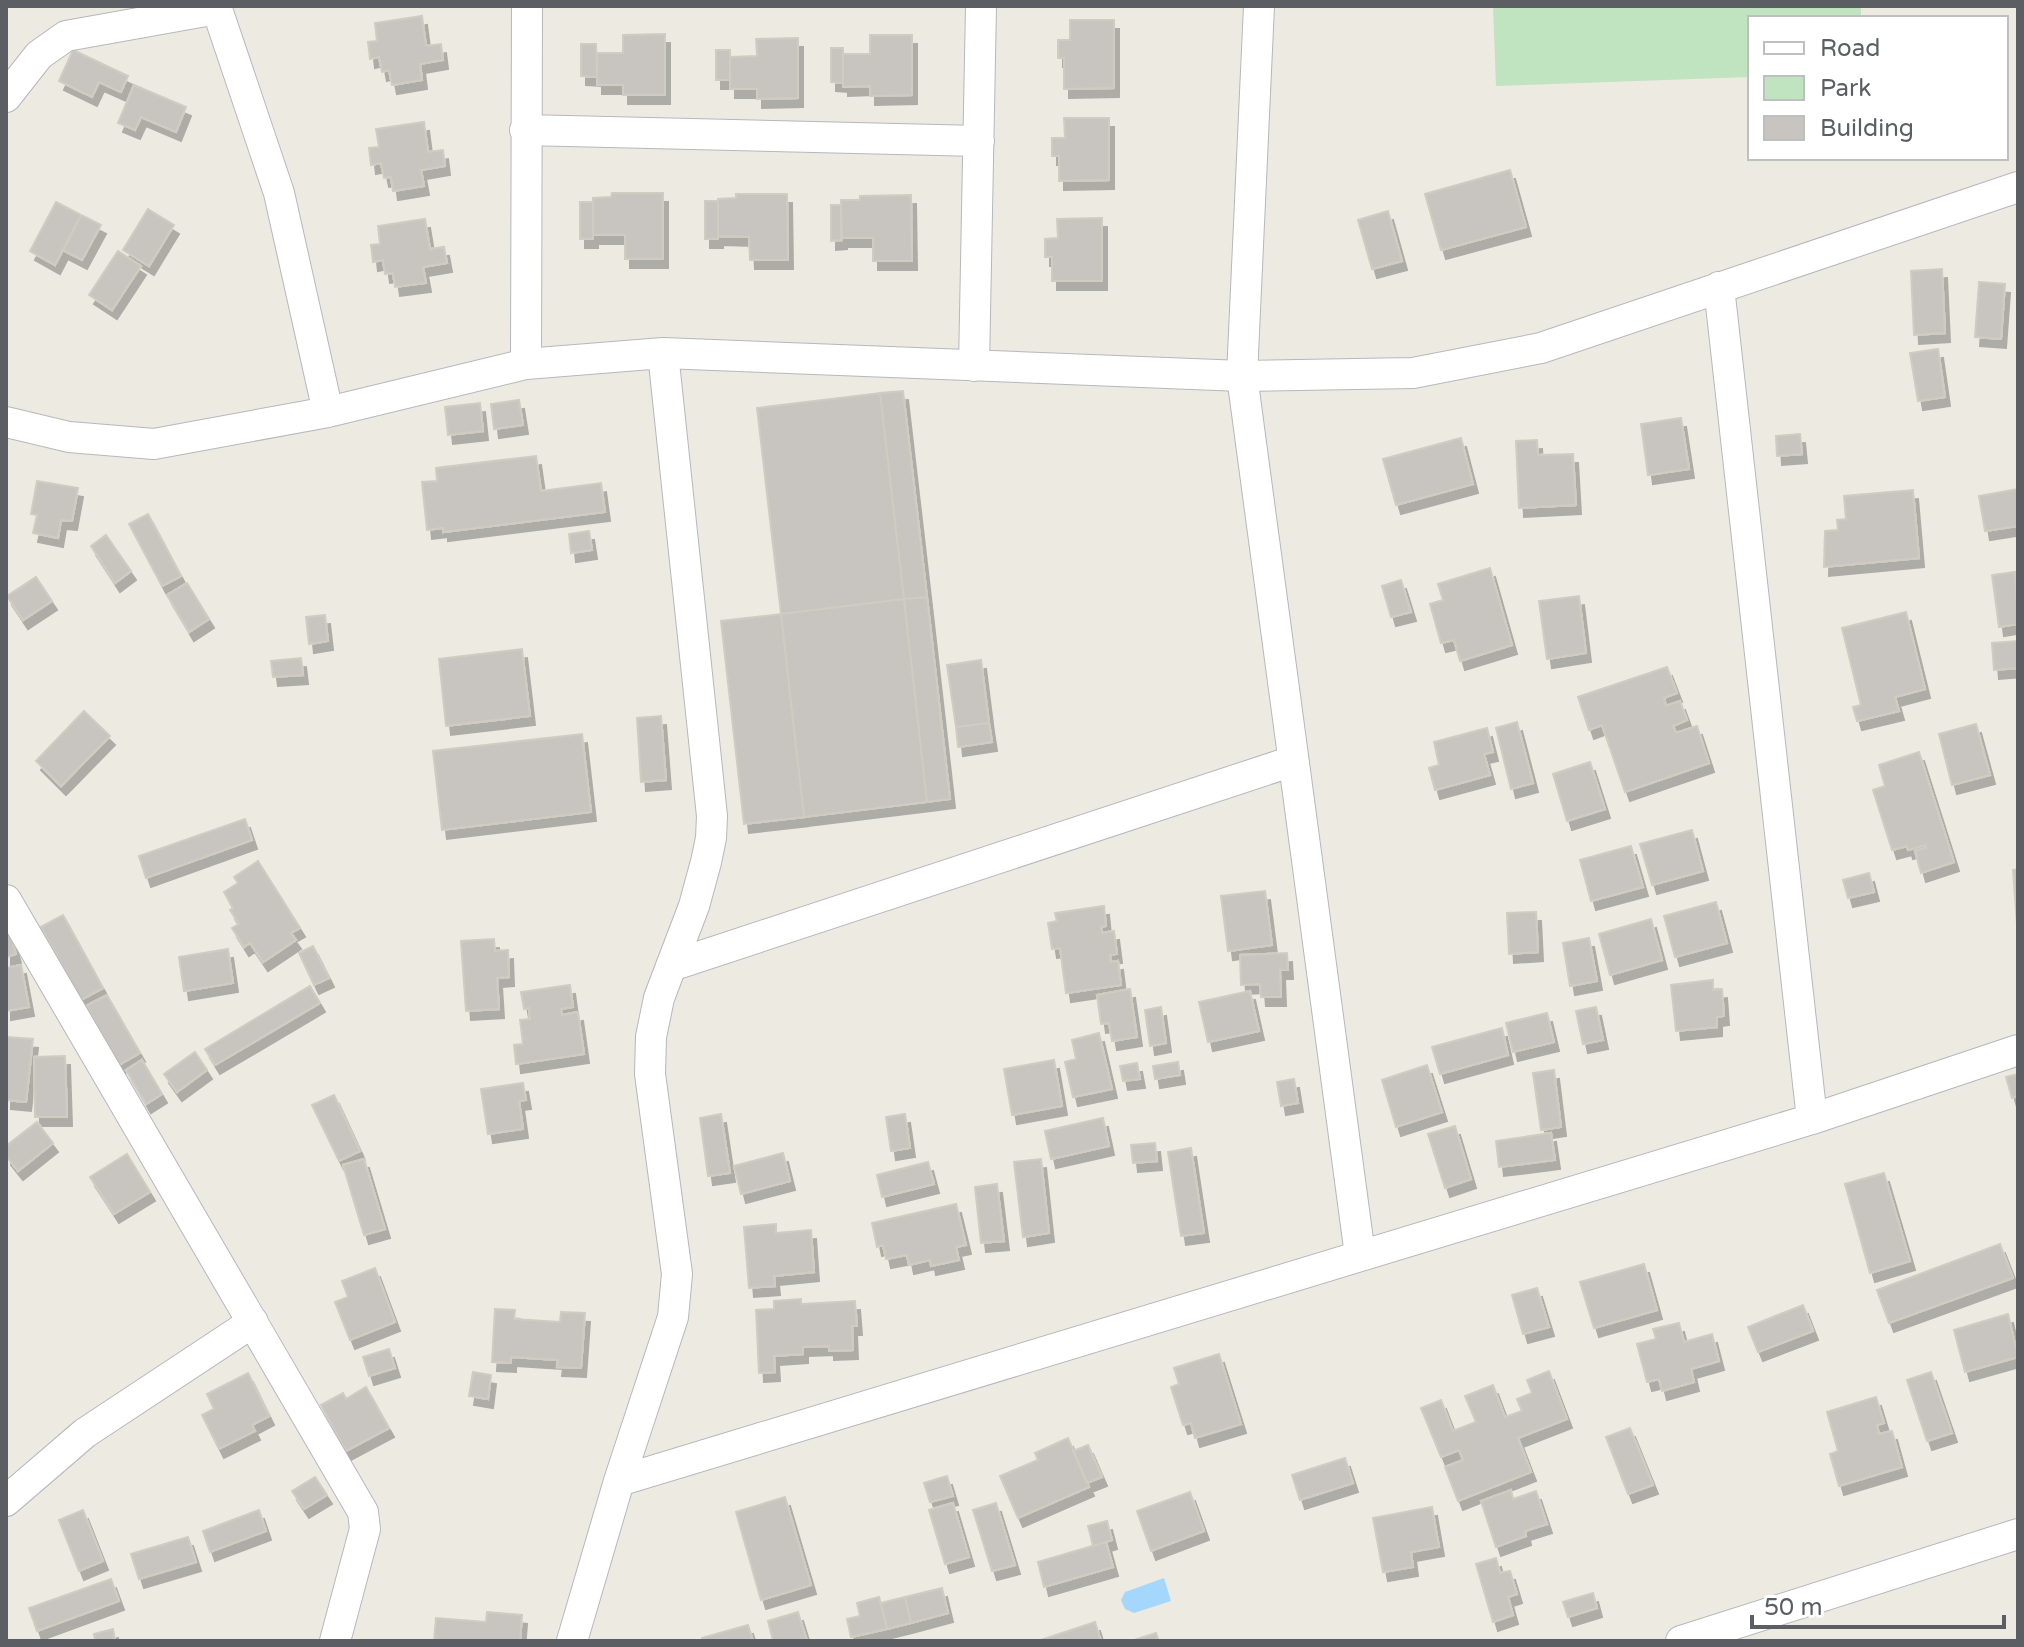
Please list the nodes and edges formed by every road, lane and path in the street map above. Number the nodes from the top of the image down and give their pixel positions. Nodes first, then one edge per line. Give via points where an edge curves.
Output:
1 (527, 6) edge
2 (981, 6) edge
3 (1259, 6) edge
4 (216, 7) edge
5 (6, 97) edge
6 (525, 130) junction
7 (979, 141) junction
8 (2018, 187) edge
9 (1719, 287) junction
10 (663, 353) junction
11 (526, 364) junction
12 (974, 366) junction
13 (1242, 376) junction
14 (328, 412) junction
15 (6, 422) edge
16 (1293, 761) junction
17 (6, 900) edge
18 (671, 966) junction
19 (2018, 1050) edge
20 (1812, 1119) junction
21 (1360, 1255) junction
22 (253, 1322) junction
23 (619, 1481) junction
24 (6, 1501) edge
25 (2018, 1534) edge
26 (335, 1641) edge
27 (572, 1641) edge
28 (1681, 1641) edge

1 - 6 street
2 - 7 street
3 - 13 street
4 - 5 street via 66,36 39,55
4 - 14 street via 279,193
6 - 7 street
6 - 11 street
7 - 12 street
8 - 9 street
9 - 13 street via 1541,348 1413,373
9 - 20 street
10 - 11 street
10 - 12 street
10 - 18 street via 712,816 694,906
11 - 14 street
12 - 13 street
13 - 16 street
14 - 15 street via 154,444 69,437
16 - 18 street
16 - 21 street
17 - 22 street
18 - 23 street via 656,1011 650,1074 676,1261 673,1317
19 - 20 street
20 - 21 street
21 - 23 street
22 - 24 street via 85,1433
22 - 26 street via 363,1512 365,1529
23 - 27 street
25 - 28 street

